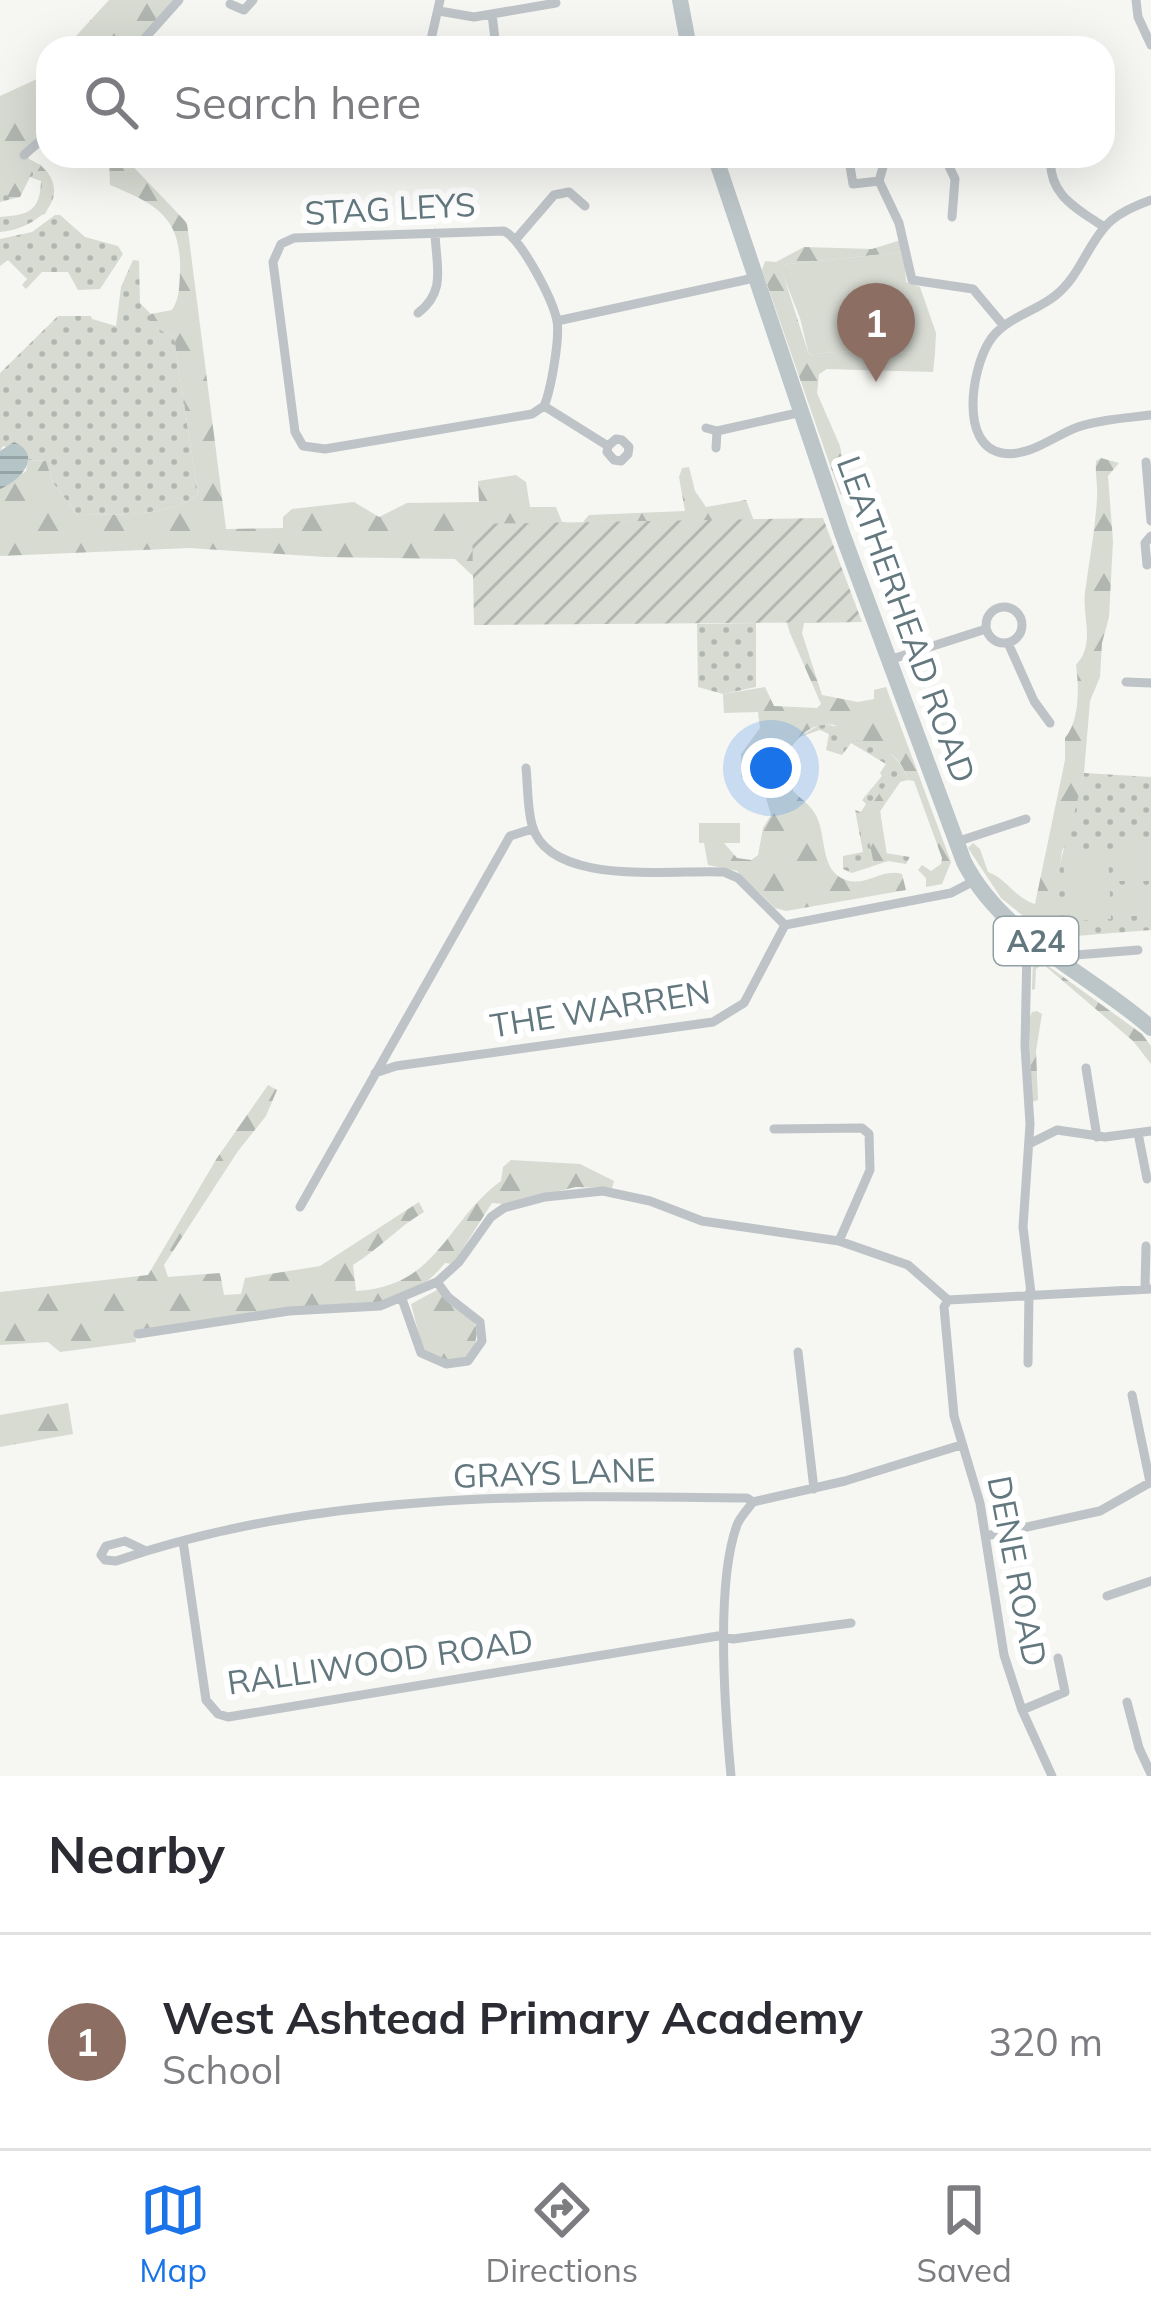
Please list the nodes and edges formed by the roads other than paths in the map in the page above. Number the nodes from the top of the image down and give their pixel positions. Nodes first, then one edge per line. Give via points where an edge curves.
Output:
1 (179, 0) edge
2 (253, 0) edge
3 (680, 0) edge
4 (1136, 0) edge
5 (556, 3) dead end
6 (230, 4) dead end
7 (440, 6) edge
8 (492, 14) junction
9 (147, 36) edge
10 (432, 36) edge
11 (495, 36) edge
12 (686, 36) edge
13 (1151, 45) edge
14 (36, 144) edge
15 (24, 154) dead end
16 (719, 168) edge
17 (850, 168) edge
18 (883, 168) edge
19 (950, 168) edge
20 (1050, 168) edge
21 (879, 181) junction
22 (1151, 200) edge
23 (585, 206) dead end
24 (952, 217) dead end
25 (1104, 227) junction
26 (435, 233) junction
27 (517, 238) junction
28 (754, 278) junction
29 (418, 313) dead end
30 (557, 321) junction
31 (1004, 326) junction
32 (544, 406) junction
33 (802, 412) junction
34 (1151, 416) edge
35 (608, 446) dead end
36 (716, 448) dead end
37 (1146, 462) dead end
38 (1150, 504) edge
39 (1151, 521) edge
40 (1151, 536) edge
41 (1147, 565) dead end
42 (986, 629) junction
43 (1008, 643) junction
44 (890, 660) junction
45 (1126, 682) dead end
46 (1151, 683) edge
47 (1050, 723) dead end
48 (526, 768) dead end
49 (1026, 819) dead end
50 (532, 829) junction
51 (956, 842) junction
52 (974, 881) junction
53 (785, 925) junction
54 (1031, 938) junction
55 (1138, 950) dead end
56 (1065, 962) junction
57 (1151, 1028) edge
58 (1086, 1068) dead end
59 (375, 1073) junction
60 (774, 1129) dead end
61 (1151, 1131) edge
62 (1138, 1133) junction
63 (1096, 1137) junction
64 (1029, 1144) junction
65 (1147, 1179) dead end
66 (300, 1207) dead end
67 (839, 1241) junction
68 (1146, 1246) dead end
69 (437, 1282) junction
70 (1148, 1289) edge
71 (1030, 1293) junction
72 (402, 1299) junction
73 (948, 1300) junction
74 (138, 1334) dead end
75 (798, 1352) dead end
76 (1028, 1363) dead end
77 (1132, 1394) dead end
78 (961, 1445) junction
79 (1150, 1482) edge
80 (814, 1489) junction
81 (723, 1498) junction
82 (753, 1502) junction
83 (737, 1525) junction
84 (986, 1536) junction
85 (183, 1541) junction
86 (144, 1550) dead end
87 (1151, 1581) edge
88 (1106, 1596) dead end
89 (850, 1623) dead end
90 (726, 1637) junction
91 (1058, 1658) dead end
92 (1127, 1702) dead end
93 (1022, 1710) junction
94 (1151, 1774) edge
95 (731, 1776) edge
96 (1052, 1776) edge

1 - 9 street
2 - 6 street via 244,10
3 - 12 highway
4 - 13 street
5 - 8 street
7 - 8 street via 462,17
7 - 10 street
8 - 11 street
14 - 15 street
16 - 28 highway, LEATHERHEAD ROAD / A24
17 - 21 street via 853,184
18 - 21 street
19 - 24 street
20 - 25 street via 1059,194
21 - 31 street via 912,280 973,289
22 - 25 street
23 - 27 street via 568,192 554,195
25 - 31 street via 1061,290
26 - 27 street, STAG LEYS via 497,230
26 - 29 street via 437,291
26 - 32 street, STAG LEYS via 294,238 278,248 273,262 298,440 326,449
27 - 30 street, STAG LEYS
28 - 30 street
28 - 33 highway, LEATHERHEAD ROAD / A24
30 - 32 street
31 - 34 street via 989,341 978,376 975,433 984,447 1006,454 1073,428
32 - 35 street
33 - 36 street via 712,429
33 - 44 highway, LEATHERHEAD ROAD / A24
37 - 38 street
38 - 39 street
40 - 41 street
42 - 43 street
42 - 43 street via 991,611 1009,607 1022,630
42 - 44 street
43 - 47 street
44 - 51 highway, LEATHERHEAD ROAD / A24
45 - 46 street
48 - 50 street
49 - 51 street
50 - 53 street via 577,867 724,872
50 - 59 street via 510,836
51 - 52 highway, LEATHERHEAD ROAD / A24
52 - 53 street via 951,893
52 - 54 highway, LEATHERHEAD ROAD / A24
53 - 59 street, THE WARREN via 744,1003 713,1022
54 - 56 highway, LEATHERHEAD ROAD / A24
54 - 64 street
55 - 56 street
56 - 57 highway, LEATHERHEAD ROAD / A24
58 - 63 street
59 - 66 street
60 - 67 street via 869,1134 865,1186
61 - 62 street
62 - 63 street
62 - 65 street
63 - 64 street via 1057,1130
64 - 71 street via 1023,1212
67 - 69 street via 702,1221 617,1192 582,1192 505,1208
67 - 73 street via 908,1265
68 - 70 street
69 - 72 street
69 - 72 street via 480,1322 482,1341 468,1361 446,1364 421,1353
70 - 71 street
71 - 73 street
71 - 76 street
72 - 74 street
73 - 78 street, DENE ROAD via 946,1363
75 - 80 street
77 - 79 street
78 - 80 street, GRAYS LANE
78 - 84 street, DENE ROAD
79 - 84 street via 1100,1511
80 - 82 street, GRAYS LANE
81 - 82 street, GRAYS LANE
81 - 83 street
81 - 85 street, GRAYS LANE via 393,1505
82 - 83 street
83 - 90 street
84 - 93 street, DENE ROAD via 1004,1655
85 - 86 street, GRAYS LANE
85 - 90 street, RALLIWOOD ROAD via 206,1700 228,1717
87 - 88 street
89 - 90 street, RALLIWOOD ROAD
90 - 95 street
91 - 93 street via 1071,1690
92 - 94 street
93 - 96 street, DENE ROAD

